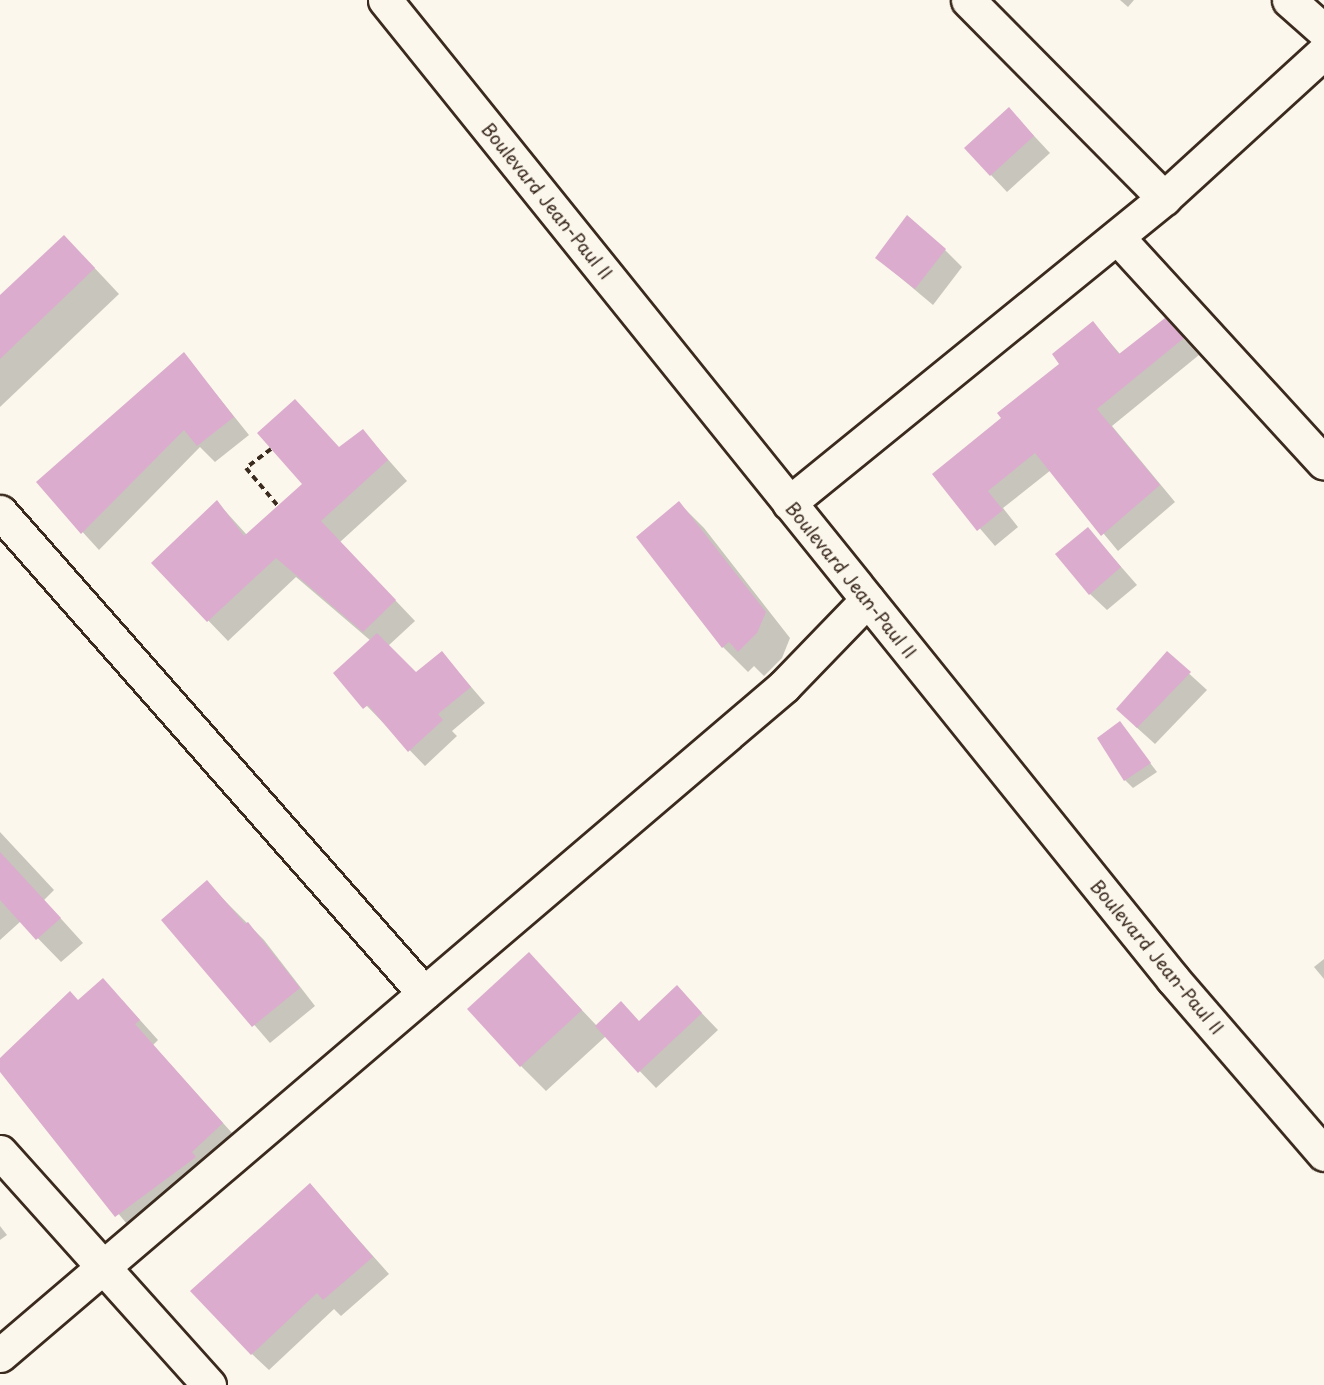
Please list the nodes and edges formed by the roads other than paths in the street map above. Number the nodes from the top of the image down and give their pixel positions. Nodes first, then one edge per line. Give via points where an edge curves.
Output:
1 (385, 0) edge
2 (968, 0) edge
3 (1289, 0) edge
4 (1324, 31) edge
5 (1324, 52) edge
6 (1164, 198) junction
7 (1117, 237) junction
8 (1324, 463) edge
9 (789, 503) junction
10 (0, 512) edge
11 (867, 600) junction
12 (424, 993) junction
13 (0, 1152) edge
14 (1324, 1154) edge
15 (101, 1268) junction
16 (0, 1355) edge
17 (209, 1385) edge

1 - 9 street, Boulevard Jean-Paul II
2 - 6 street
3 - 4 street
5 - 6 street
6 - 7 street
7 - 8 street
7 - 9 street
9 - 11 street, Boulevard Jean-Paul II
10 - 12 street
11 - 12 street via 784,686
11 - 14 street, Boulevard Jean-Paul II via 1173,979
12 - 15 street
13 - 15 street
15 - 16 street
15 - 17 street

